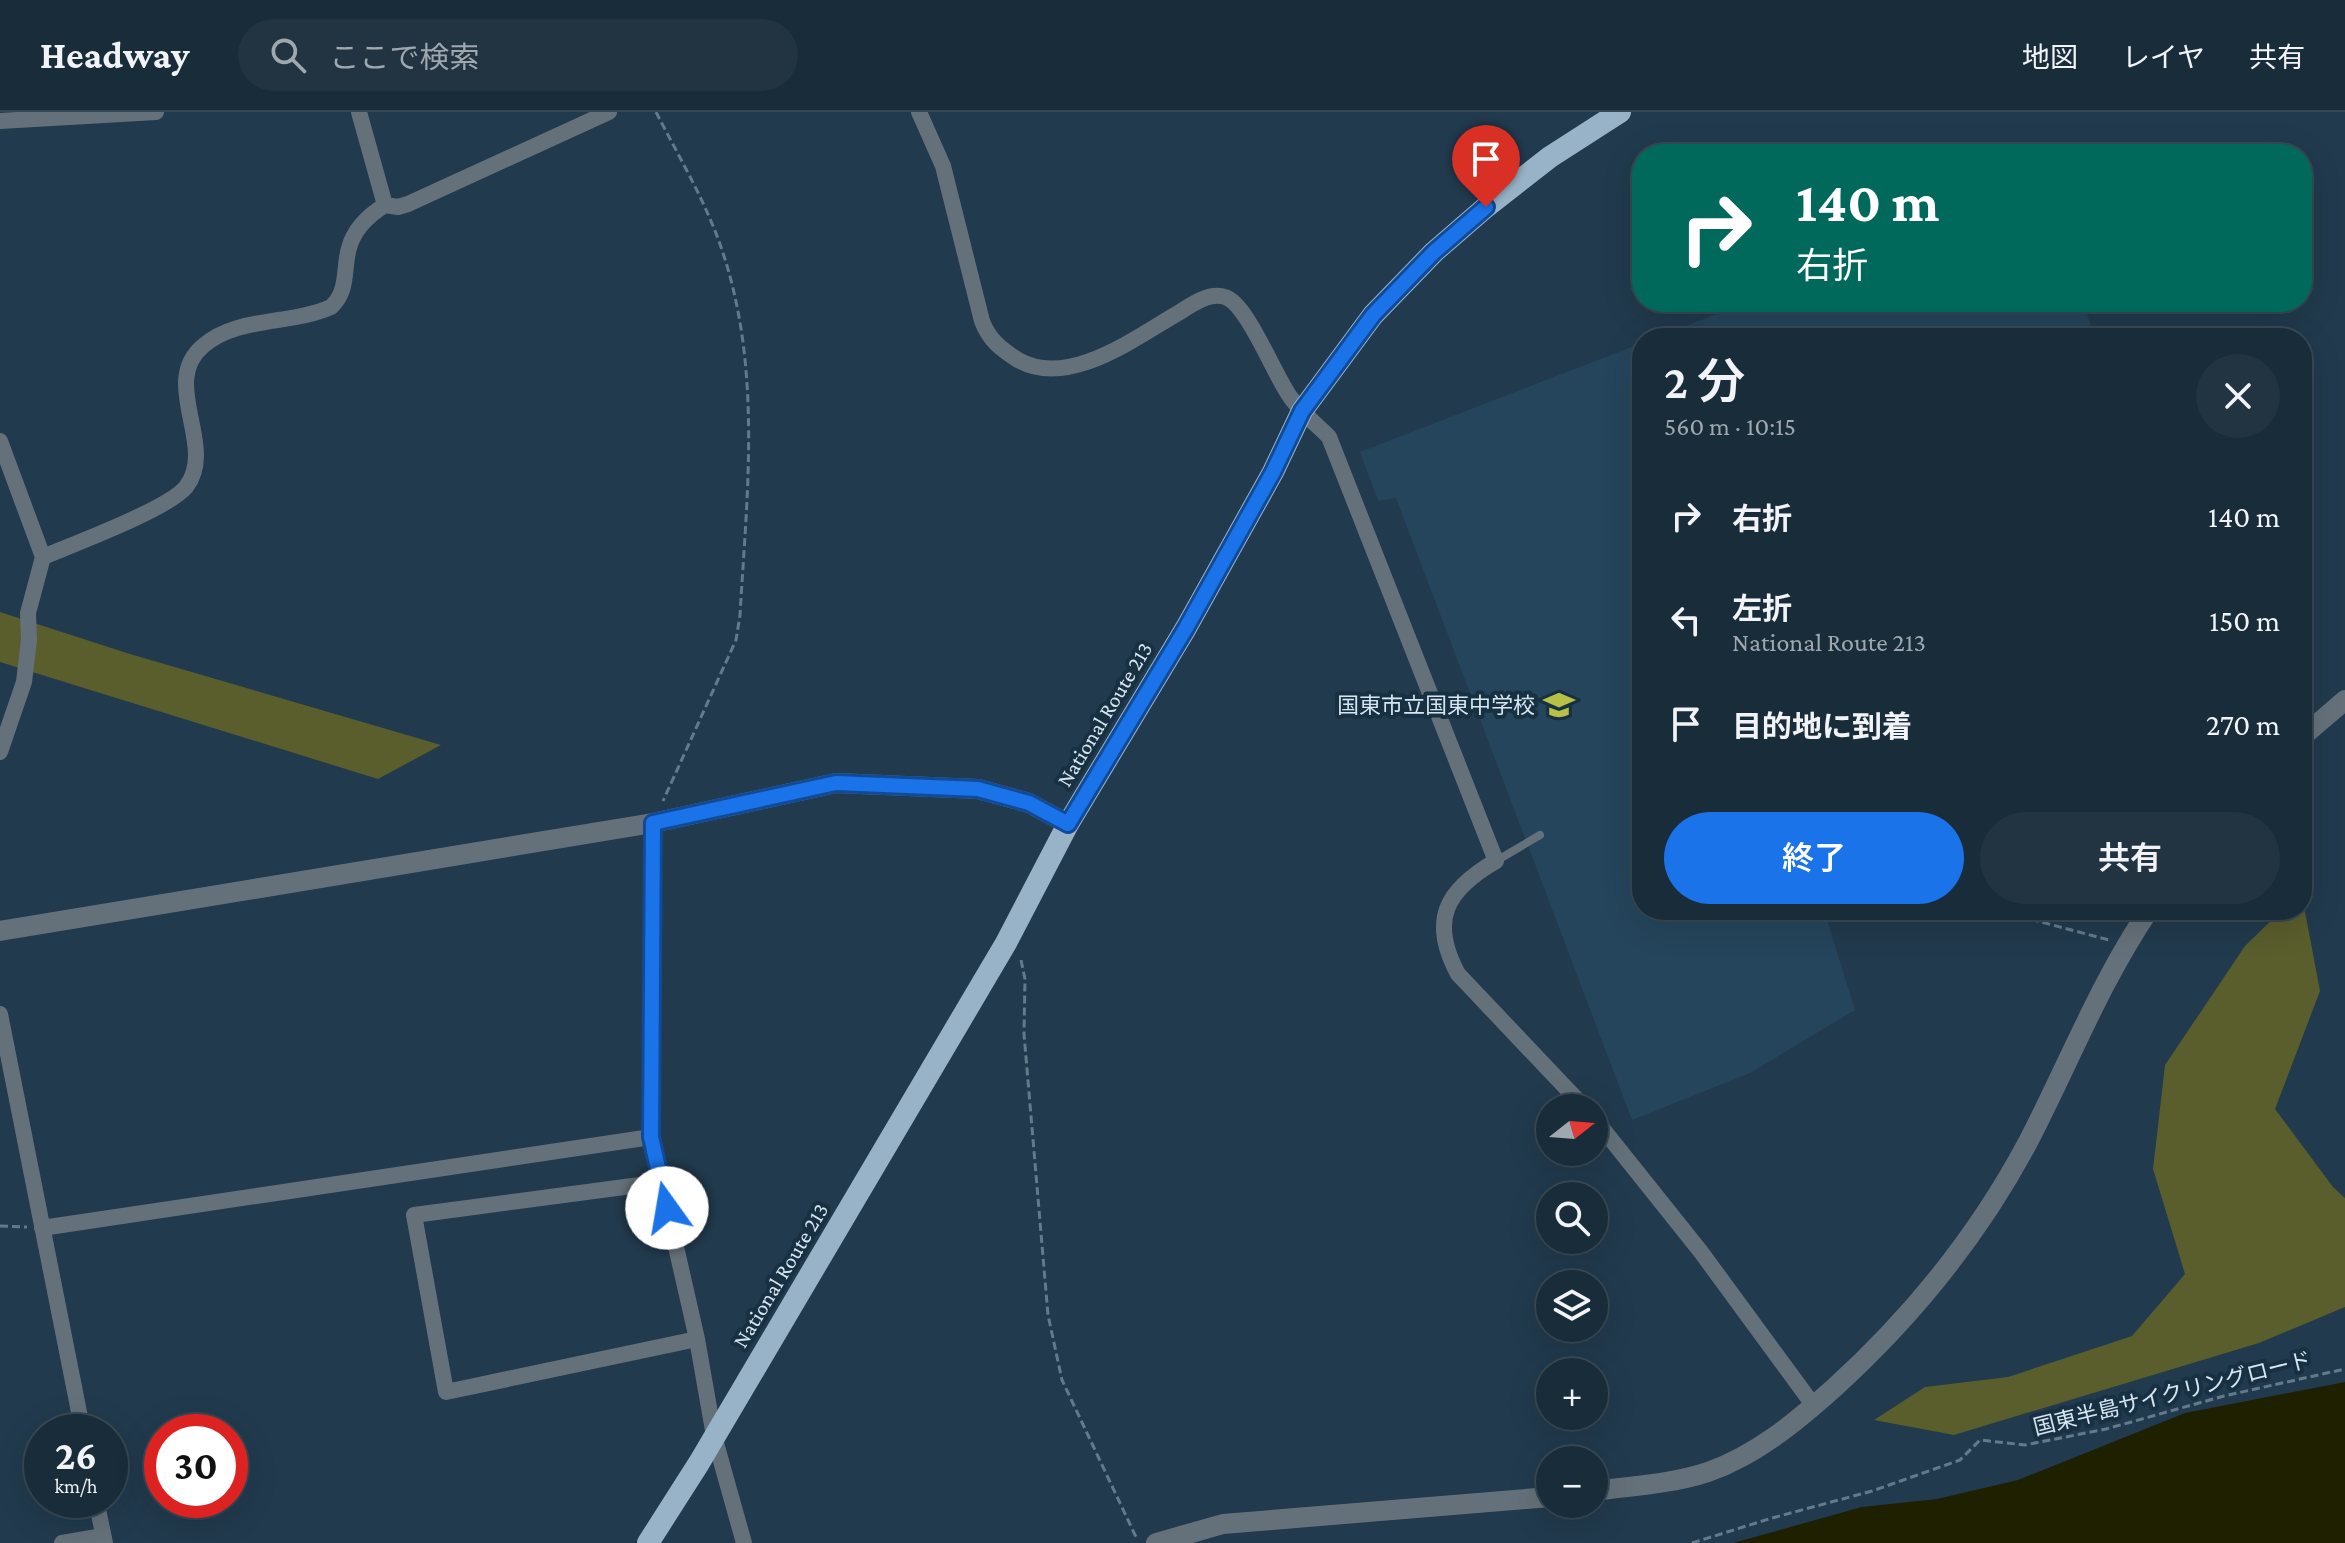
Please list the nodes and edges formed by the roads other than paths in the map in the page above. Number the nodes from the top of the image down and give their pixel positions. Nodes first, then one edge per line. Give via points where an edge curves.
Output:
1 (156, 112) edge
2 (359, 112) edge
3 (609, 112) edge
4 (919, 112) edge
5 (1620, 112) edge
6 (0, 121) edge
7 (385, 205) junction
8 (1302, 411) junction
9 (0, 441) edge
10 (43, 557) junction
11 (2345, 700) edge
12 (2312, 728) edge
13 (0, 752) edge
14 (653, 823) junction
15 (1068, 824) junction
16 (1540, 835) dead end
17 (1496, 861) junction
18 (2143, 920) edge
19 (0, 931) edge
20 (0, 1014) edge
21 (1572, 1094) edge
22 (1608, 1136) edge
23 (651, 1137) junction
24 (662, 1182) junction
25 (42, 1228) junction
26 (697, 1339) junction
27 (1814, 1406) junction
28 (79, 1414) edge
29 (714, 1436) junction
30 (1608, 1489) edge
31 (1536, 1498) edge
32 (100, 1518) edge
33 (104, 1539) edge
34 (62, 1543) edge
35 (648, 1543) edge
36 (744, 1543) edge
37 (1156, 1543) edge

1 - 6 street
2 - 7 street
3 - 7 street via 408,204
4 - 8 street via 943,166 982,321 993,343 1025,364 1061,369 1104,354 1197,302 1221,295 1242,310
5 - 8 highway, National Route 213 via 1550,157 1434,252 1373,315
7 - 10 street via 367,218 352,240 342,292 331,307 223,334 195,355 186,382 196,457 186,486 165,503
8 - 15 highway, National Route 213 via 1193,615
8 - 17 street via 1329,437
9 - 10 street
10 - 13 street via 28,613 24,682
11 - 12 street
14 - 15 street via 836,783 978,789 1029,803
14 - 19 street
14 - 23 street
15 - 29 highway, National Route 213 via 1006,943
16 - 17 lane
17 - 21 street via 1466,881 1446,907 1442,934 1458,974
18 - 27 street via 2003,1187 1957,1256 1927,1295
20 - 25 street
22 - 27 street
23 - 24 street
23 - 25 street
24 - 26 street
24 - 26 street via 414,1215 446,1392
25 - 28 street
26 - 29 street
27 - 30 street via 1775,1437 1707,1472
29 - 35 highway, National Route 213
29 - 36 street
31 - 37 street via 1223,1524
32 - 33 street
33 - 34 street

